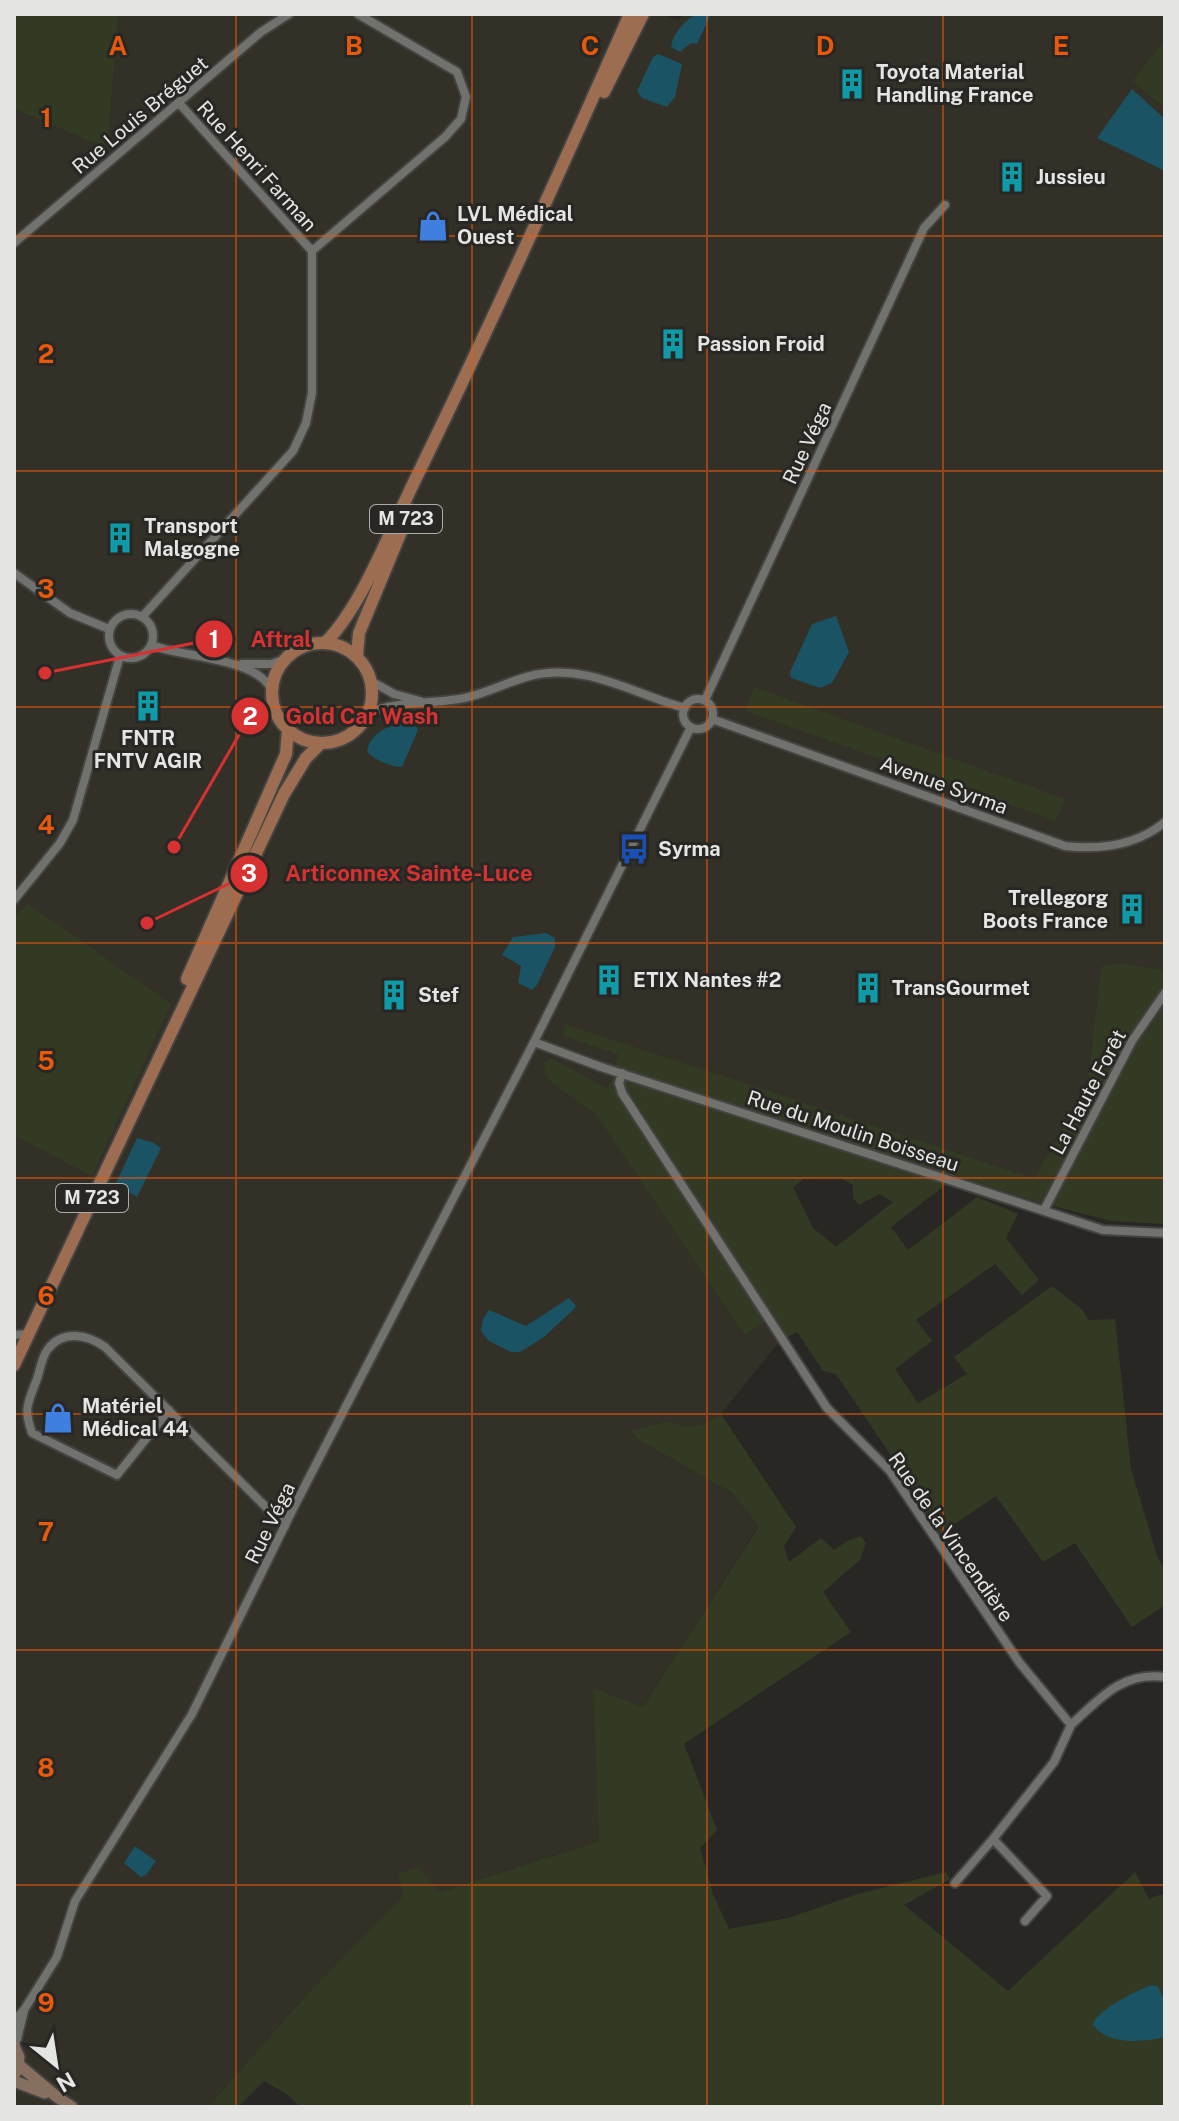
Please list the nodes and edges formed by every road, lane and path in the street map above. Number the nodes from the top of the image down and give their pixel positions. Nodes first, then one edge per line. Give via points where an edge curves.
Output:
1 (289, 14) edge
2 (358, 14) edge
3 (630, 14) edge
4 (643, 14) edge
5 (179, 103) junction
6 (573, 147) junction
7 (945, 205) dead end
8 (14, 243) edge
9 (312, 251) junction
10 (463, 383) junction
11 (14, 573) edge
12 (142, 617) junction
13 (109, 629) junction
14 (325, 643) junction
15 (151, 645) junction
16 (120, 656) junction
17 (357, 656) junction
18 (286, 659) junction
19 (229, 664) junction
20 (371, 681) junction
21 (272, 690) junction
22 (705, 700) junction
23 (429, 703) junction
24 (685, 708) junction
25 (368, 713) junction
26 (712, 719) junction
27 (691, 727) junction
28 (288, 730) junction
29 (321, 743) junction
30 (1165, 822) edge
31 (14, 900) edge
32 (1165, 993) edge
33 (536, 1038) junction
34 (157, 1061) junction
35 (622, 1073) junction
36 (1044, 1210) junction
37 (1165, 1233) edge
38 (21, 1334) edge
39 (14, 1365) edge
40 (169, 1410) junction
41 (285, 1526) junction
42 (1165, 1677) edge
43 (1071, 1725) junction
44 (993, 1839) junction
45 (955, 1883) dead end
46 (1025, 1921) dead end
47 (24, 2010) junction
48 (14, 2021) edge
49 (14, 2047) edge
50 (16, 2073) edge
51 (72, 2107) edge

1 - 5 street, Rue Louis Bréguet
2 - 9 street via 457,72 466,97 461,119 445,137
3 - 6 main road, M 723
4 - 6 main road, M 723
5 - 8 street, Rue Louis Bréguet
5 - 9 street, Rue Henri Farman
6 - 10 main road, M 723
7 - 22 street, Rue Véga via 924,228
9 - 12 street via 312,393 293,451
10 - 14 main road, M 723 via 366,581
10 - 17 main road, M 723 via 371,601
11 - 13 street via 70,613
12 - 13 street via 123,615
12 - 15 street via 153,632
13 - 16 street via 109,641
14 - 17 main road
14 - 18 main road via 303,647
15 - 16 street via 138,657
15 - 19 street
16 - 31 street via 73,820
17 - 20 main road
18 - 19 street
18 - 21 main road
19 - 21 street via 259,674
20 - 23 street
20 - 25 main road
21 - 28 main road via 273,705
22 - 24 street via 691,701
22 - 26 street
23 - 24 street via 471,697 528,676 570,671
23 - 25 street via 389,705
24 - 27 street
25 - 29 main road via 347,737
26 - 27 street via 706,726
26 - 30 street, Avenue Syrma via 1065,846 1125,844
27 - 33 street, Rue Véga
28 - 29 main road
28 - 34 main road, M 723 via 286,754 185,983
29 - 34 main road, M 723 via 284,794
32 - 36 street, La Haute Forêt via 1132,1041
33 - 35 street, Rue du Moulin Boisseau
33 - 41 street, Rue Véga
34 - 38 main road, M 723
35 - 36 street, Rue du Moulin Boisseau
35 - 43 street, Rue de la Vincendière via 622,1093 827,1408 890,1471 1019,1662
36 - 37 street, Rue du Moulin Boisseau via 1103,1230
38 - 39 main road, M 723
40 - 40 street via 105,1347 93,1338 73,1336 60,1338 47,1350 25,1413 32,1433 117,1475
40 - 41 street
41 - 47 street, Rue Véga via 192,1714 75,1901 57,1957
42 - 43 street via 1129,1679
43 - 44 street via 1054,1762
44 - 45 street
44 - 46 street via 1047,1896
47 - 48 street, Rue Véga
47 - 49 street, Rue Véga
49 - 50 main road
50 - 51 main road

